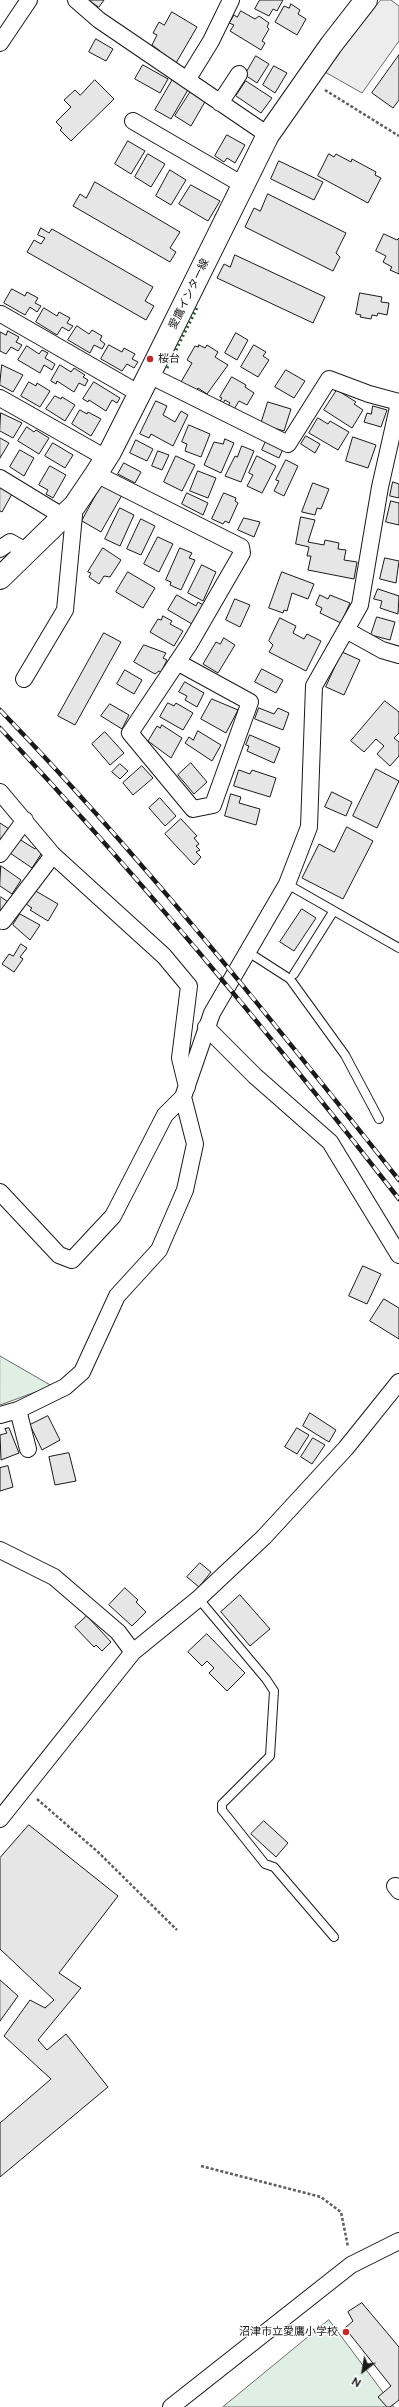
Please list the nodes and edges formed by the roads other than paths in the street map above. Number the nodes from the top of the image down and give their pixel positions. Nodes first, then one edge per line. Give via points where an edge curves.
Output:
1 (29, 0) edge
2 (76, 0) edge
3 (231, 0) edge
4 (366, 0) edge
5 (0, 43) edge
6 (239, 74) dead end
7 (188, 80) junction
8 (220, 103) junction
9 (133, 121) dead end
10 (268, 135) junction
11 (243, 185) junction
12 (1, 314) dead end
13 (149, 374) junction
14 (140, 394) junction
15 (0, 398) edge
16 (399, 402) edge
17 (394, 443) edge
18 (101, 466) junction
19 (0, 478) edge
20 (69, 511) junction
21 (9, 544) edge
22 (0, 578) edge
23 (346, 630) junction
24 (399, 655) edge
25 (177, 662) junction
26 (24, 679) dead end
27 (0, 792) edge
28 (25, 820) junction
29 (0, 854) edge
30 (53, 855) junction
31 (287, 884) junction
32 (333, 912) junction
33 (3, 921) dead end
34 (399, 948) edge
35 (248, 952) junction
36 (294, 974) dead end
37 (206, 1027) junction
38 (185, 1092) junction
39 (379, 1119) dead end
40 (0, 1192) edge
41 (399, 1255) edge
42 (399, 1382) edge
43 (18, 1410) junction
44 (0, 1415) edge
45 (28, 1449) dead end
46 (0, 1550) edge
47 (198, 1598) junction
48 (133, 1652) junction
49 (0, 1819) edge
50 (334, 1937) dead end
51 (399, 2242) edge
52 (171, 2407) edge

1 - 5 street
2 - 7 street via 99,20
3 - 7 street
4 - 10 main road, 愛鷹インター線 via 306,79
6 - 8 street
7 - 8 street
8 - 10 street
9 - 11 street
10 - 11 main road, 愛鷹インター線
11 - 13 main road, 愛鷹インター線
12 - 14 street
13 - 14 main road, 愛鷹インター線
13 - 16 street via 288,444 329,379 368,394
14 - 18 main road, 愛鷹インター線
15 - 18 street
16 - 17 street
17 - 23 street via 360,605
18 - 20 main road, 愛鷹インター線
18 - 25 street via 241,547 242,553 232,572
19 - 20 street
20 - 21 main road, 愛鷹インター線
20 - 26 street via 65,610
21 - 22 main road, 愛鷹インター線
23 - 24 street via 382,650
23 - 31 street via 314,686 309,827
25 - 25 street via 250,702 213,806 192,809 130,733
27 - 28 street
28 - 29 street
28 - 30 street
30 - 33 street
30 - 38 street via 164,956 188,986 180,1058
31 - 32 lane
31 - 35 street
32 - 34 lane
32 - 36 lane
35 - 37 street
35 - 39 lane via 290,979 345,1055
37 - 38 street
37 - 41 street via 255,1076 330,1142
38 - 40 street via 165,1115 113,1216 72,1260 59,1255
38 - 43 street via 195,1144 185,1190 159,1250 117,1296 82,1372 64,1387
42 - 47 street via 346,1448 264,1537
43 - 44 street
43 - 45 street
46 - 48 street via 54,1577 118,1632
47 - 48 street
47 - 50 lane via 274,1691 270,1756 222,1804 222,1810 265,1864 274,1867
48 - 49 street
51 - 52 street via 351,2266

